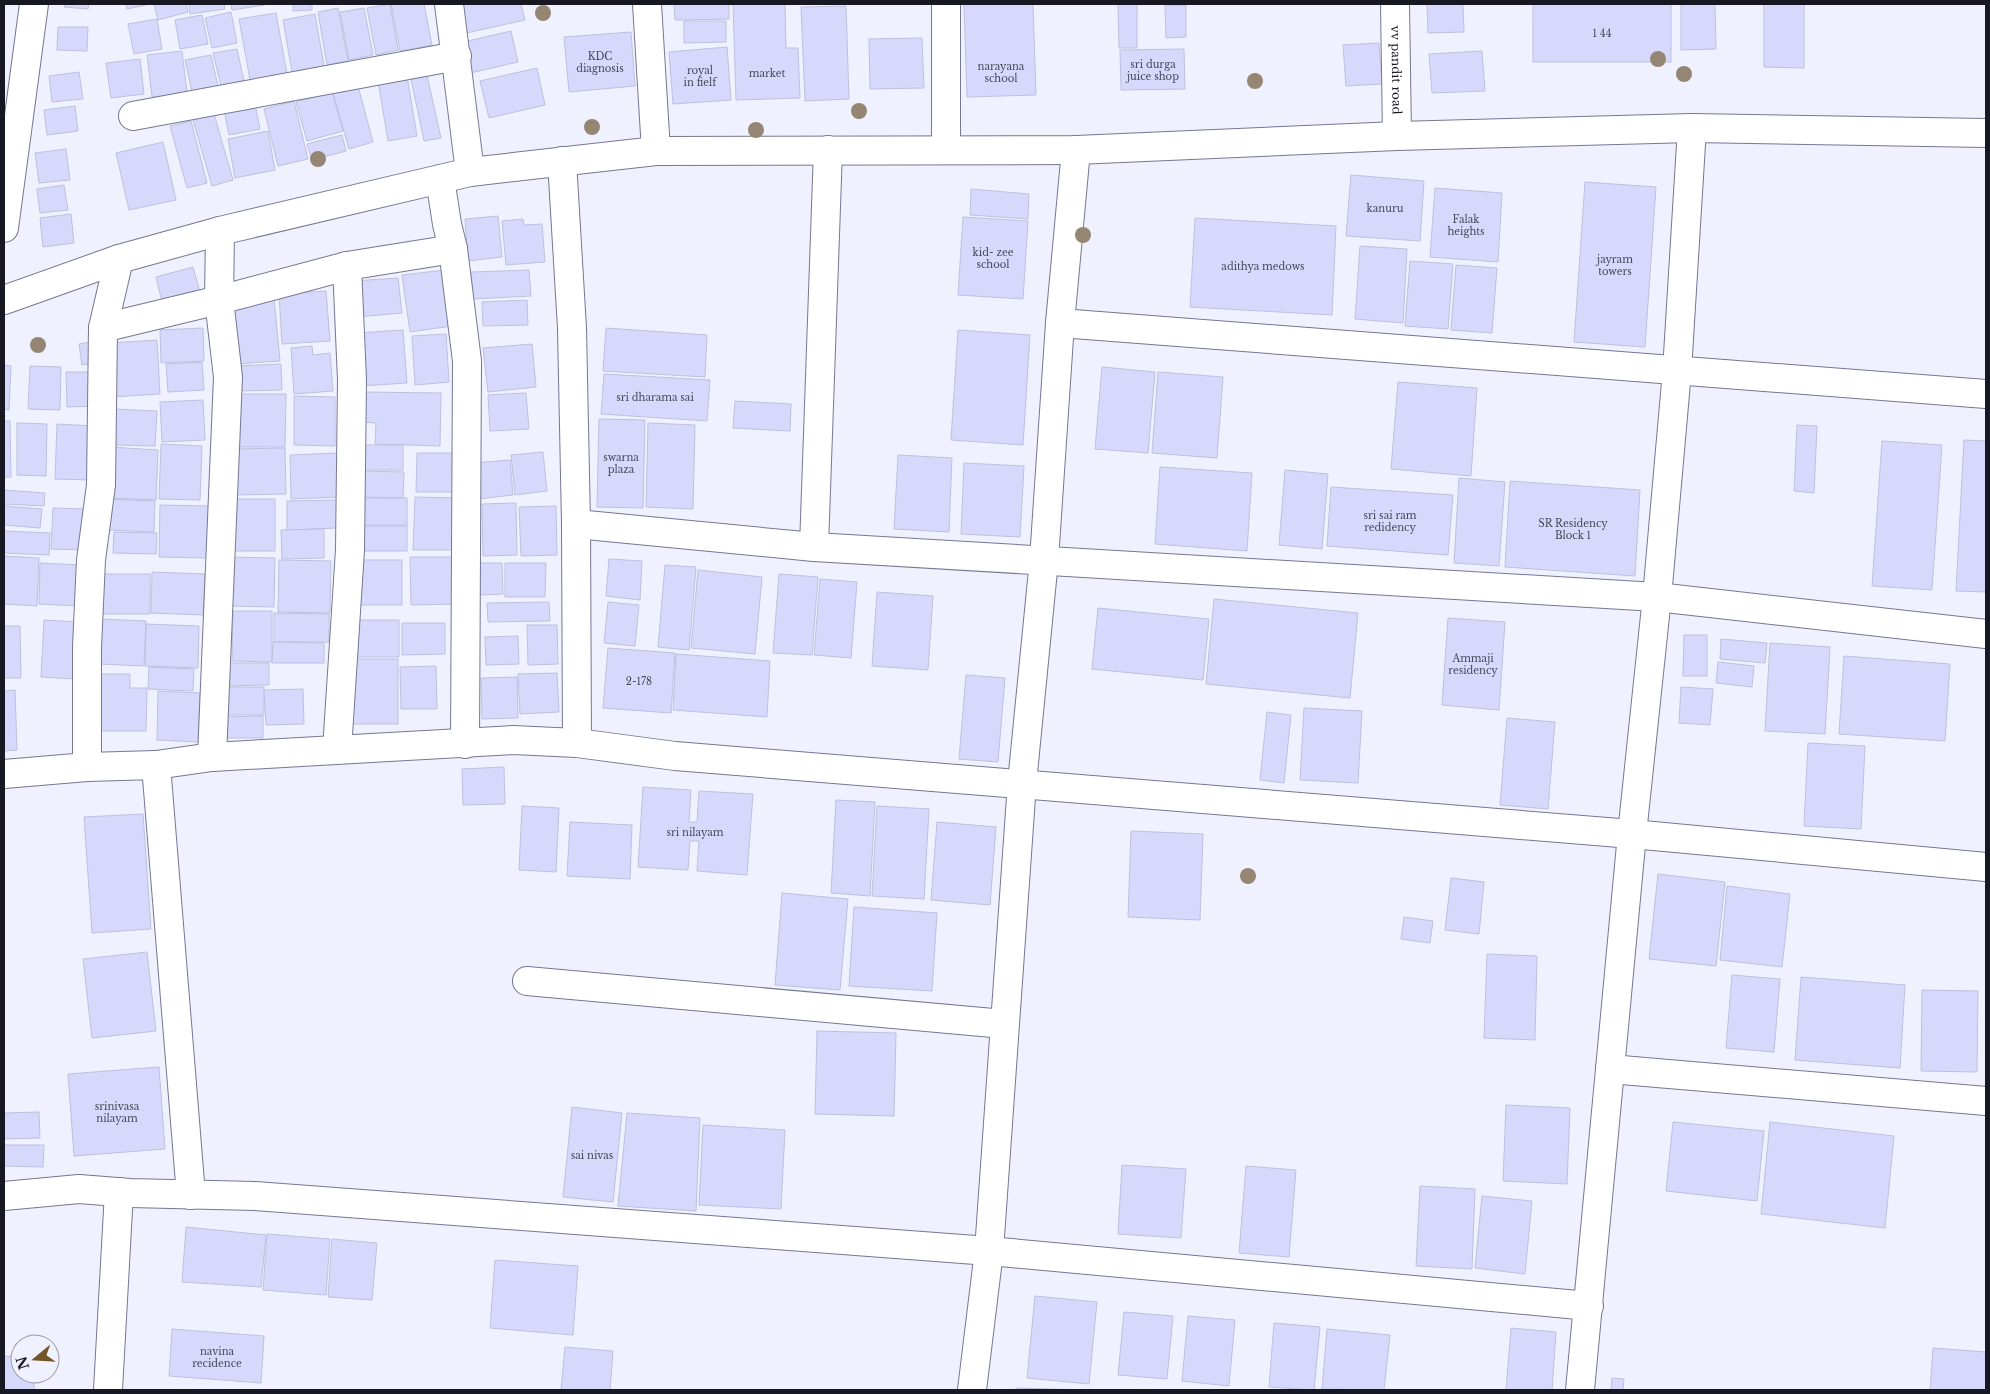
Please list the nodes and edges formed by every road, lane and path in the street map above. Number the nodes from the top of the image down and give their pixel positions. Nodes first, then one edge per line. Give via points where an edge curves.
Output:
1 (34, 4) edge
2 (449, 4) edge
3 (647, 4) edge
4 (946, 4) edge
5 (1395, 4) edge
6 (456, 56) junction
7 (133, 116) dead end
8 (1692, 128) junction
9 (1986, 133) edge
10 (1397, 136) junction
11 (828, 150) junction
12 (946, 150) junction
13 (1076, 150) junction
14 (656, 151) junction
15 (562, 161) junction
16 (470, 172) junction
17 (446, 213) junction
18 (4, 228) edge
19 (220, 231) junction
20 (119, 259) junction
21 (347, 266) junction
22 (4, 300) edge
23 (219, 300) junction
24 (1060, 323) junction
25 (103, 328) junction
26 (1677, 371) junction
27 (1986, 394) edge
28 (576, 524) junction
29 (814, 548) junction
30 (1044, 560) junction
31 (1657, 597) junction
32 (1986, 634) edge
33 (577, 743) junction
34 (465, 744) junction
35 (337, 750) junction
36 (212, 757) junction
37 (156, 765) junction
38 (87, 767) junction
39 (4, 774) edge
40 (1022, 783) junction
41 (1632, 834) junction
42 (1986, 867) edge
43 (528, 981) dead end
44 (1004, 1024) junction
45 (1610, 1069) junction
46 (1986, 1101) edge
47 (119, 1192) junction
48 (192, 1195) junction
49 (4, 1196) edge
50 (989, 1251) junction
51 (1589, 1306) junction
52 (108, 1390) edge
53 (972, 1390) edge
54 (1580, 1390) edge

1 - 18 street
2 - 6 street
3 - 14 street
4 - 12 street
5 - 10 street, vv pandit road
6 - 7 street
6 - 16 street
8 - 9 street
8 - 10 street
8 - 26 street
10 - 13 street
11 - 12 street
11 - 14 street
11 - 29 street
12 - 13 street
13 - 24 street
14 - 15 street
15 - 16 street
15 - 28 street via 572,328
16 - 17 street
17 - 19 street
17 - 21 street
17 - 34 street via 467,361
19 - 20 street
19 - 23 street
20 - 22 street
20 - 25 street
21 - 23 street
21 - 35 street via 352,380 350,541
23 - 25 street
23 - 36 street via 228,377
24 - 26 street
24 - 30 street
25 - 38 street via 100,485 91,560 87,647
26 - 27 street
26 - 31 street
28 - 29 street
28 - 33 street
29 - 30 street
30 - 31 street
30 - 40 street
31 - 32 street
31 - 41 street
33 - 34 street via 513,740
33 - 40 street via 675,756
34 - 35 street
35 - 36 street
36 - 37 street
37 - 38 street
37 - 48 street
38 - 39 street
40 - 41 street
40 - 44 street
41 - 42 street
41 - 45 street
43 - 44 street
44 - 50 street
45 - 46 street
45 - 51 street
47 - 48 street
47 - 49 street via 79,1189
47 - 52 street
48 - 50 street via 255,1196
50 - 51 street
50 - 53 street
51 - 54 street

